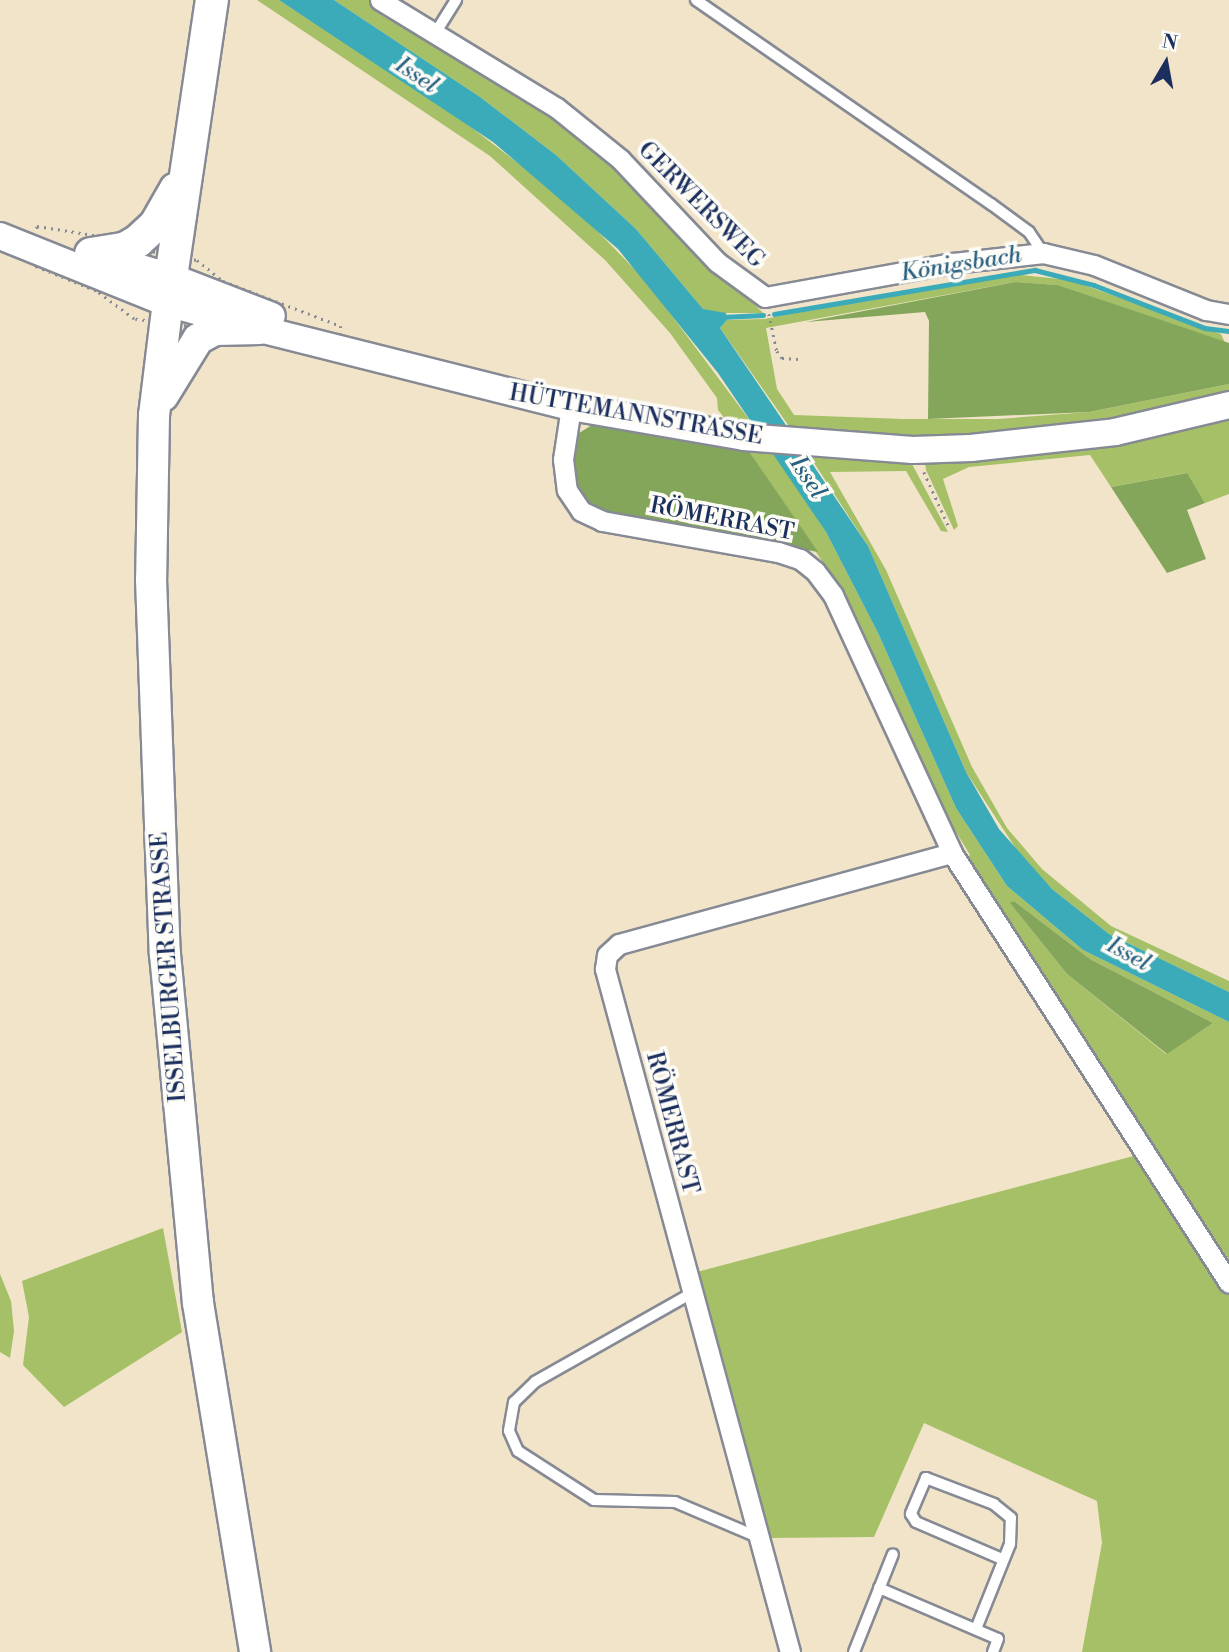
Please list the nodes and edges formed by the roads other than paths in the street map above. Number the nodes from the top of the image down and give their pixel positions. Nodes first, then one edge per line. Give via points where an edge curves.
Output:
1 (212, 0) edge
2 (380, 0) edge
3 (456, 0) edge
4 (696, 0) edge
5 (436, 32) junction
6 (187, 170) junction
7 (0, 227) edge
8 (0, 236) edge
9 (1043, 253) junction
10 (92, 254) junction
11 (169, 290) junction
12 (1229, 314) edge
13 (260, 329) junction
14 (379, 356) junction
15 (1229, 405) edge
16 (571, 407) junction
17 (154, 415) junction
18 (952, 853) junction
19 (1229, 1283) edge
20 (692, 1293) junction
21 (758, 1537) junction
22 (893, 1554) dead end
23 (1002, 1559) junction
24 (879, 1588) junction
25 (975, 1629) junction
26 (255, 1652) edge
27 (790, 1652) edge
28 (853, 1652) edge
29 (993, 1652) edge

1 - 6 highway
2 - 5 street, GERWERSWEG
3 - 5 lane
4 - 9 lane via 991,204 1029,232
5 - 9 street, GERWERSWEG via 585,129 620,159 717,262 765,297 953,262
6 - 10 highway via 156,224 138,241 124,249
6 - 11 highway
7 - 10 main road
8 - 11 main road
9 - 12 street, GERWERSWEG via 1094,265 1206,310
10 - 11 main road
11 - 13 main road, HÜTTEMANNSTRASSE
11 - 14 main road, HÜTTEMANNSTRASSE
11 - 17 main road, ISSELBURGER STRASSE
13 - 14 main road, HÜTTEMANNSTRASSE
13 - 17 main road via 215,330 198,340 185,354
14 - 16 main road, HÜTTEMANNSTRASSE
15 - 16 main road, HÜTTEMANNSTRASSE via 1115,432 914,450 744,437
16 - 18 street, RÖMERRAST via 563,458 567,490 581,511 602,521 778,552 800,559 815,571 833,595
17 - 26 main road, ISSELBURGER STRASSE via 151,579 165,954 198,1303
18 - 19 street, RÖMERRAST
18 - 20 street, RÖMERRAST via 619,944 607,956 605,969
20 - 21 street, RÖMERRAST
20 - 21 lane via 535,1382 514,1402 509,1431 518,1451 594,1500 675,1502
21 - 27 street, RÖMERRAST
22 - 24 lane
23 - 23 lane via 1010,1544 1011,1518 994,1504 926,1478 911,1514 916,1522
23 - 25 lane
24 - 25 lane
24 - 28 lane
25 - 29 lane via 998,1639

